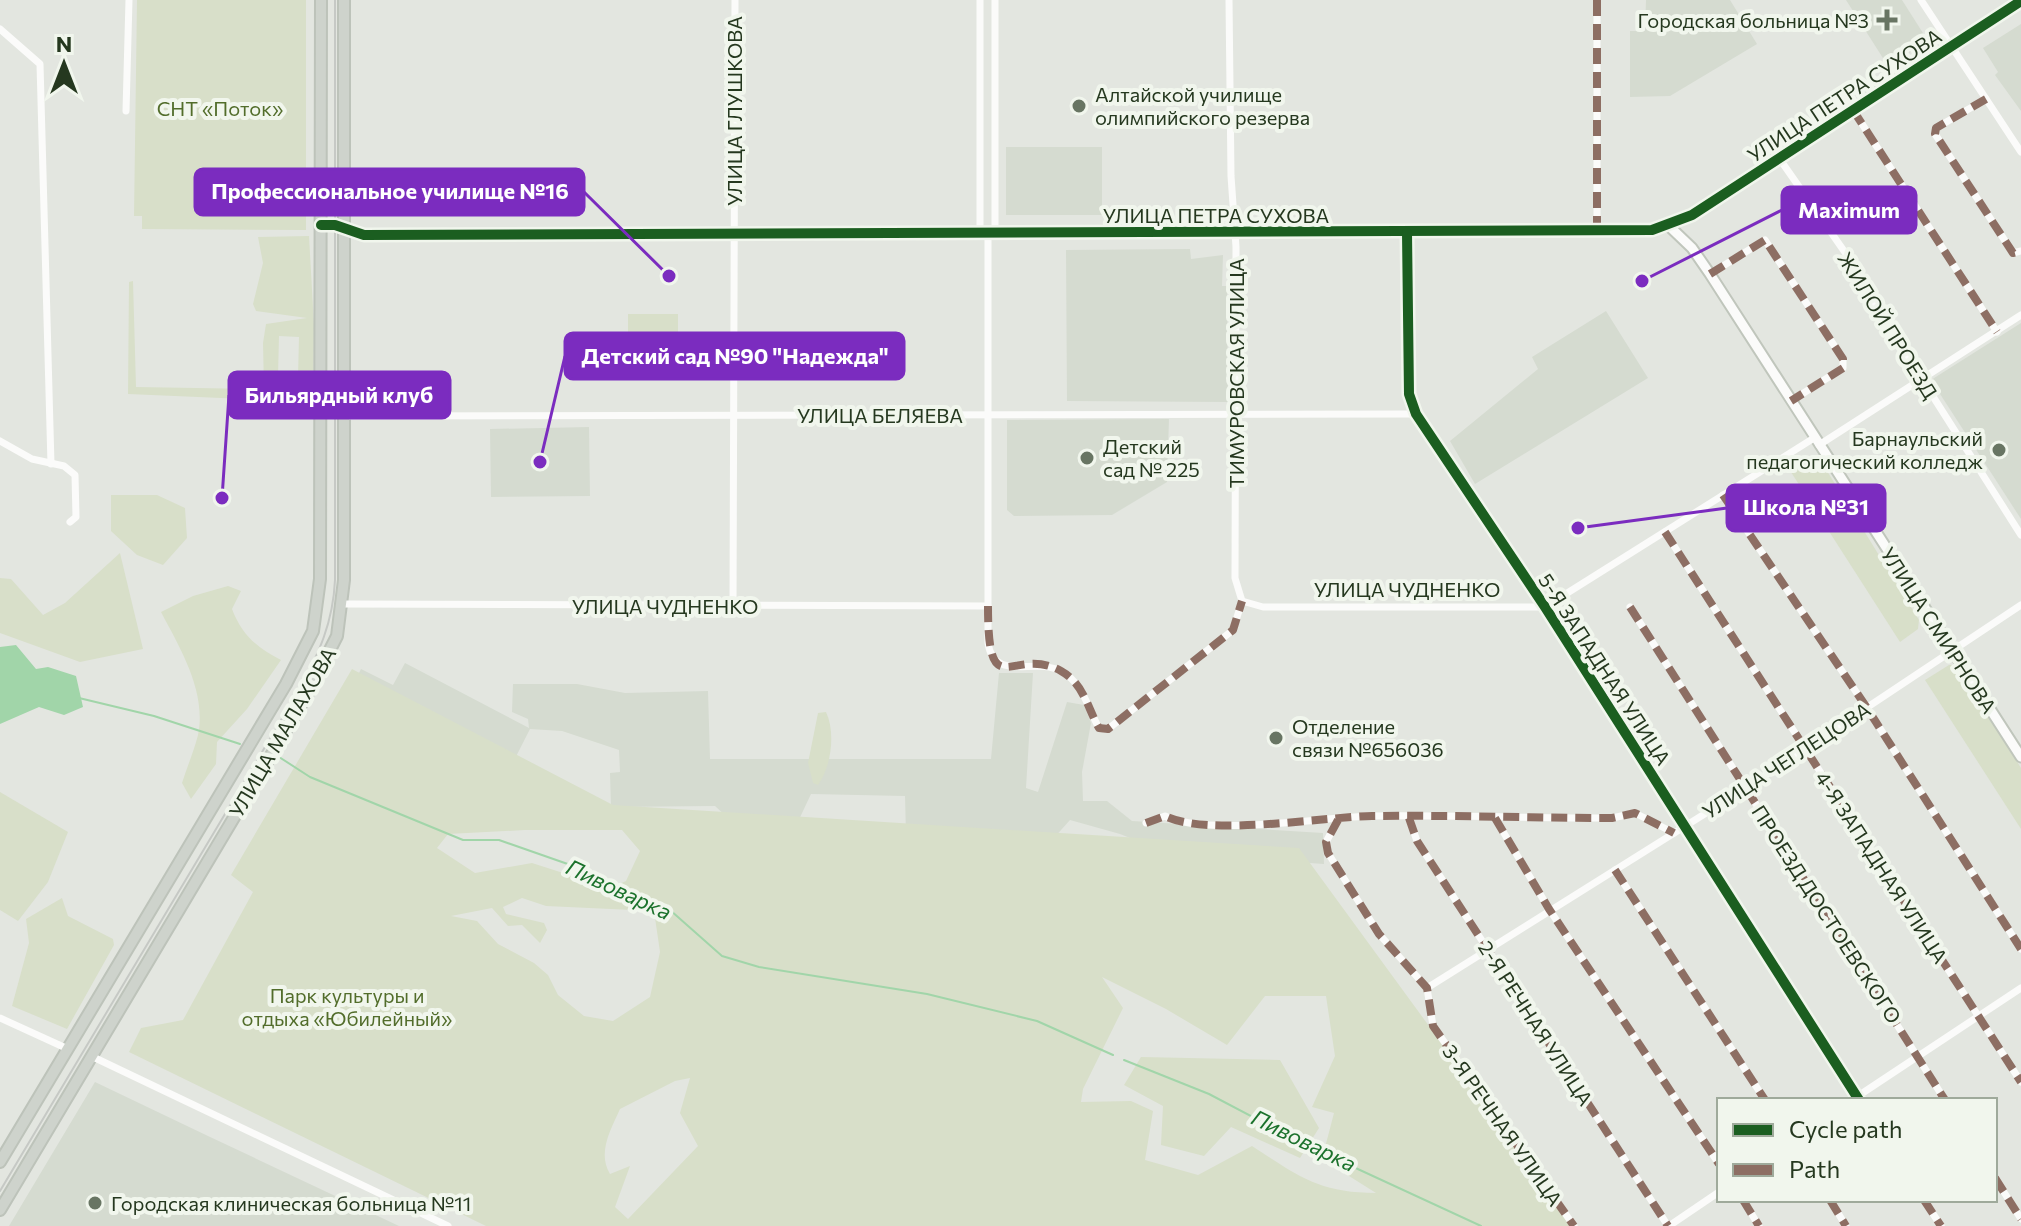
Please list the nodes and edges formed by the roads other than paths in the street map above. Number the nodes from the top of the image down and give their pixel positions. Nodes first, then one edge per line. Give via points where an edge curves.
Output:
1 (129, 0) edge
2 (321, 0) edge
3 (344, 0) edge
4 (735, 0) edge
5 (980, 0) edge
6 (995, 0) edge
7 (1229, 0) edge
8 (1597, 0) edge
9 (1921, 0) edge
10 (2021, 1) edge
11 (0, 29) edge
12 (1951, 47) junction
13 (1986, 99) junction
14 (1853, 110) junction
15 (126, 111) dead end
16 (2021, 152) edge
17 (1779, 158) junction
18 (321, 225) junction
19 (1669, 226) junction
20 (345, 228) junction
21 (733, 233) junction
22 (988, 233) junction
23 (1235, 233) junction
24 (1407, 233) junction
25 (1597, 233) junction
26 (2021, 251) edge
27 (1710, 274) junction
28 (2021, 315) edge
29 (1997, 332) junction
30 (1921, 378) junction
31 (1791, 401) junction
32 (987, 414) junction
33 (1237, 414) junction
34 (1416, 414) junction
35 (733, 415) junction
36 (344, 416) junction
37 (0, 441) edge
38 (1816, 442) junction
39 (51, 464) junction
40 (1723, 495) junction
41 (70, 522) dead end
42 (1665, 532) junction
43 (2021, 535) edge
44 (1242, 601) junction
45 (343, 604) junction
46 (2021, 605) edge
47 (988, 606) junction
48 (733, 607) junction
49 (1545, 607) junction
50 (1630, 607) dead end
51 (1953, 648) junction
52 (1867, 708) junction
53 (1806, 748) junction
54 (2021, 757) edge
55 (1746, 788) junction
56 (1409, 818) junction
57 (1495, 818) junction
58 (1338, 820) junction
59 (1146, 823) dead end
60 (1685, 825) junction
61 (1674, 833) junction
62 (1615, 870) junction
63 (1549, 909) junction
64 (1488, 949) junction
65 (2021, 949) edge
66 (1427, 988) junction
67 (2021, 988) edge
68 (1980, 1017) junction
69 (0, 1018) edge
70 (68, 1049) junction
71 (91, 1056) junction
72 (1918, 1058) junction
73 (2021, 1082) edge
74 (1764, 1098) edge
75 (1855, 1098) edge
76 (1858, 1098) edge
77 (1944, 1098) edge
78 (1717, 1161) edge
79 (0, 1162) edge
80 (1997, 1181) edge
81 (1717, 1193) edge
82 (1744, 1202) edge
83 (1831, 1202) edge
84 (1925, 1202) edge
85 (0, 1210) edge
86 (2021, 1219) edge
87 (448, 1226) edge
88 (1574, 1226) edge
89 (1668, 1226) edge
90 (1759, 1226) edge
91 (1846, 1226) edge
92 (1941, 1226) edge

1 - 15 street
2 - 18 main road, УЛИЦА МАЛАХОВА
3 - 20 main road, УЛИЦА МАЛАХОВА
4 - 21 street, УЛИЦА ГЛУШКОВА
5 - 22 street
6 - 22 street
7 - 23 street, ТИМУРОВСКАЯ УЛИЦА
8 - 25 street
9 - 12 street
10 - 12 street, УЛИЦА ПЕТРА СУХОВА
11 - 39 street via 40,64
12 - 13 street
12 - 14 street, УЛИЦА ПЕТРА СУХОВА
13 - 16 street
13 - 26 street via 1936,128 1935,134 2013,253
14 - 17 street, УЛИЦА ПЕТРА СУХОВА
14 - 29 street
17 - 19 street, УЛИЦА ПЕТРА СУХОВА
17 - 30 street, ЖИЛОЙ ПРОЕЗД via 1858,271
18 - 20 street, УЛИЦА ПЕТРА СУХОВА
18 - 70 main road, УЛИЦА МАЛАХОВА via 317,618 286,684
19 - 25 street, УЛИЦА ПЕТРА СУХОВА
19 - 27 street, УЛИЦА СМИРНОВА
20 - 21 street, УЛИЦА ПЕТРА СУХОВА via 364,235
20 - 36 main road, УЛИЦА МАЛАХОВА
21 - 22 street, УЛИЦА ПЕТРА СУХОВА
21 - 35 street, УЛИЦА ГЛУШКОВА
22 - 23 street, УЛИЦА ПЕТРА СУХОВА
22 - 32 street
23 - 24 street, УЛИЦА ПЕТРА СУХОВА
23 - 33 street, ТИМУРОВСКАЯ УЛИЦА
24 - 25 street, УЛИЦА ПЕТРА СУХОВА
24 - 34 street, 5-Я ЗАПАДНАЯ УЛИЦА via 1409,394
27 - 31 street, УЛИЦА СМИРНОВА
27 - 31 street via 1765,240 1843,359 1843,368
28 - 29 street
29 - 30 street
30 - 38 street
30 - 43 street, ЖИЛОЙ ПРОЕЗД
31 - 38 street, УЛИЦА СМИРНОВА
32 - 33 street, УЛИЦА БЕЛЯЕВА
32 - 35 street, УЛИЦА БЕЛЯЕВА
32 - 47 street
33 - 34 street, УЛИЦА БЕЛЯЕВА
33 - 44 street, ТИМУРОВСКАЯ УЛИЦА via 1235,578
34 - 49 street, 5-Я ЗАПАДНАЯ УЛИЦА
35 - 36 street, УЛИЦА БЕЛЯЕВА
35 - 48 street, УЛИЦА ГЛУШКОВА
36 - 45 main road, УЛИЦА МАЛАХОВА
37 - 39 street
38 - 40 street
38 - 51 street, УЛИЦА СМИРНОВА
39 - 41 street via 75,475 76,517
40 - 42 street
40 - 52 street
42 - 49 street
42 - 53 street, 4-Я ЗАПАДНАЯ УЛИЦА
44 - 47 street via 1233,630 1108,729 1099,728 1086,697 1060,671 1001,667 994,662
44 - 49 street, УЛИЦА ЧУДНЕНКО via 1263,607
45 - 48 street, УЛИЦА ЧУДНЕНКО
45 - 71 main road, УЛИЦА МАЛАХОВА via 337,636 307,695
46 - 51 street, УЛИЦА ЧЕГЛЕЦОВА
47 - 48 street, УЛИЦА ЧУДНЕНКО
49 - 60 street, 5-Я ЗАПАДНАЯ УЛИЦА
50 - 55 street, ПРОЕЗД ДОСТОЕВСКОГО
51 - 52 street, УЛИЦА ЧЕГЛЕЦОВА
51 - 54 street, УЛИЦА СМИРНОВА
52 - 53 street, УЛИЦА ЧЕГЛЕЦОВА
52 - 65 street
53 - 55 street, УЛИЦА ЧЕГЛЕЦОВА
53 - 68 street, 4-Я ЗАПАДНАЯ УЛИЦА
55 - 60 street, УЛИЦА ЧЕГЛЕЦОВА
55 - 72 street, ПРОЕЗД ДОСТОЕВСКОГО
56 - 57 street
56 - 58 street
56 - 64 street, 2-Я РЕЧНАЯ УЛИЦА via 1417,841
57 - 61 street via 1612,818 1635,813
57 - 63 street
58 - 59 street via 1223,825 1165,816
58 - 66 street via 1326,842 1328,853 1379,934
60 - 61 street, УЛИЦА ЧЕГЛЕЦОВА
60 - 75 street, 5-Я ЗАПАДНАЯ УЛИЦА
61 - 62 street, УЛИЦА ЧЕГЛЕЦОВА
62 - 63 street, УЛИЦА ЧЕГЛЕЦОВА
62 - 74 street
63 - 64 street, УЛИЦА ЧЕГЛЕЦОВА
63 - 78 street
64 - 66 street, УЛИЦА ЧЕГЛЕЦОВА
64 - 89 street, 2-Я РЕЧНАЯ УЛИЦА
66 - 88 street, 3-Я РЕЧНАЯ УЛИЦА via 1433,1026
67 - 68 street
68 - 72 street
68 - 73 street, 4-Я ЗАПАДНАЯ УЛИЦА
69 - 70 street
70 - 79 main road, УЛИЦА МАЛАХОВА
71 - 85 main road, УЛИЦА МАЛАХОВА
71 - 87 street
72 - 76 street
72 - 77 street, ПРОЕЗД ДОСТОЕВСКОГО
80 - 86 street
81 - 89 street
82 - 90 street
83 - 91 street
84 - 92 street

